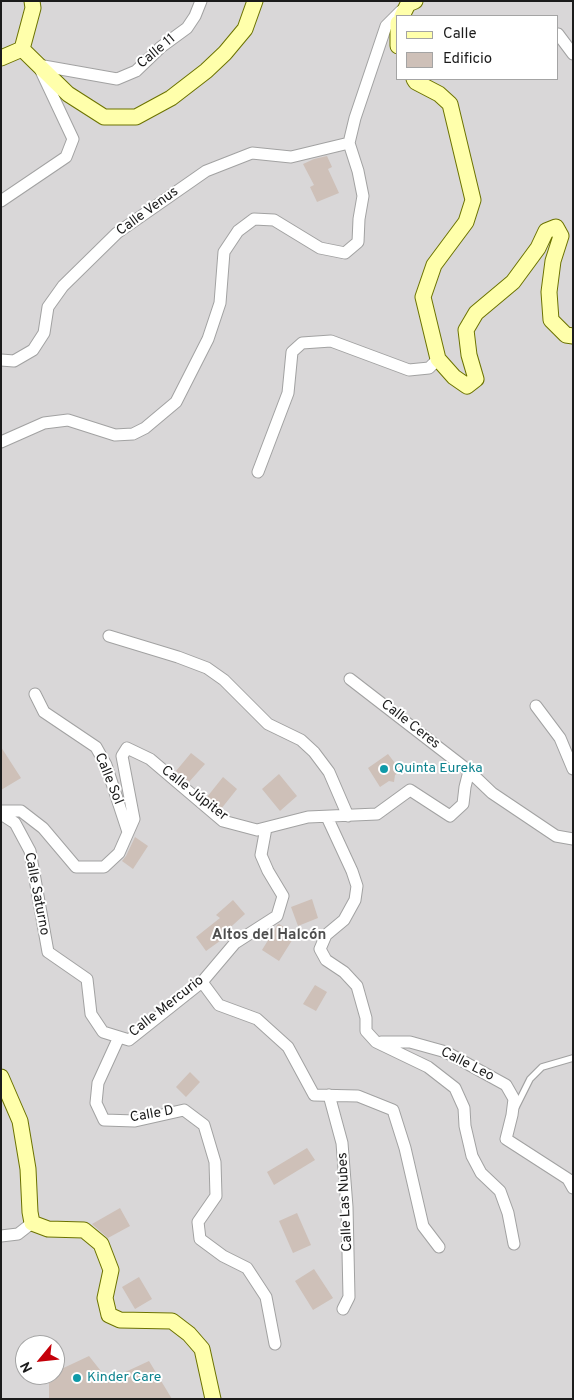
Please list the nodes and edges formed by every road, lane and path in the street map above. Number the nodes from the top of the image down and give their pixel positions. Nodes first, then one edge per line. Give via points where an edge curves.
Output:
1 (32, 1) edge
2 (201, 1) edge
3 (256, 1) edge
4 (396, 17) edge
5 (559, 35) edge
6 (22, 49) junction
7 (573, 54) edge
8 (1, 58) edge
9 (38, 65) junction
10 (415, 80) edge
11 (349, 143) junction
12 (1, 201) edge
13 (573, 336) edge
14 (438, 359) junction
15 (1, 360) edge
16 (1, 442) edge
17 (258, 472) dead end
18 (109, 636) dead end
19 (350, 679) dead end
20 (35, 694) dead end
21 (536, 706) dead end
22 (573, 769) edge
23 (470, 771) junction
24 (1, 813) edge
25 (348, 816) junction
26 (327, 817) junction
27 (266, 828) junction
28 (573, 831) edge
29 (128, 832) junction
30 (556, 836) junction
31 (573, 839) edge
32 (202, 982) junction
33 (119, 1037) junction
34 (376, 1042) junction
35 (573, 1058) edge
36 (1, 1077) edge
37 (329, 1095) junction
38 (512, 1115) junction
39 (573, 1188) edge
40 (32, 1223) junction
41 (1, 1236) edge
42 (514, 1244) dead end
43 (439, 1247) dead end
44 (343, 1309) dead end
45 (275, 1344) dead end
46 (213, 1399) edge

1 - 6 street
2 - 9 street, Calle 11 via 187,28 136,71 117,79
3 - 9 street via 245,29 225,53 171,98 136,117 104,117 68,94
4 - 11 street via 386,26
5 - 7 street
6 - 8 street
6 - 9 street
9 - 12 street via 73,138 66,157
10 - 14 street via 450,104 473,200 466,222 434,265 423,297
11 - 15 street, Calle Venus via 291,157 252,153 206,172 117,233 53,300 48,307 44,333 33,350 14,361
11 - 16 street via 363,196 358,242 345,253 320,248 274,220 254,219 238,231 224,252 220,302 208,339 176,402 133,434 115,435 68,420 44,423
13 - 14 street via 566,335 551,320 548,292 561,236 556,227 546,231 538,248 513,282 476,313 466,330 476,379 467,386
14 - 17 street via 428,368 409,370 331,340 302,343 292,352 288,393
18 - 25 street via 207,668 224,680 268,724 301,740 314,752 329,772
19 - 23 street, Calle Ceres
20 - 29 street, Calle Sol via 44,712 96,747 106,764
21 - 22 street via 560,738
23 - 25 street, Calle Júpiter via 462,804 450,816 410,790 377,814
23 - 30 street via 492,793
24 - 29 street, Calle Júpiter via 21,811 43,828 76,867 104,867 119,853
24 - 33 street, Calle Saturno via 15,824 30,851 48,952 87,979 91,1014 103,1032
25 - 26 street, Calle Júpiter
26 - 27 street, Calle Júpiter via 308,817
26 - 34 street via 357,886 355,900 344,920 326,935 320,949 326,960 357,986 366,1018 366,1031
27 - 29 street, Calle Júpiter via 257,830 223,821 150,759 127,748 122,756 134,819
27 - 32 street, Calle Mercurio via 261,855 283,896 277,916 235,943
28 - 30 street
30 - 31 street
32 - 33 street, Calle Mercurio via 129,1040
32 - 37 street via 219,1005 257,1019 288,1047 314,1095
33 - 45 street, Calle D via 98,1082 96,1103 104,1120 135,1121 184,1110 204,1124 215,1162 216,1196 198,1222 200,1239 247,1268 266,1297
34 - 38 street, Calle Leo via 410,1042 455,1056 506,1085 514,1099
34 - 42 street via 428,1067 455,1088 464,1108 472,1156 481,1173 500,1191
35 - 38 lane via 542,1067 530,1078
36 - 40 street via 20,1121
37 - 43 street via 358,1096 393,1110 406,1148 423,1226
37 - 44 street, Calle Las Nubes via 342,1142 347,1207 349,1296
38 - 39 street, Calle Leo via 506,1139 568,1179
40 - 41 street via 18,1234
40 - 46 street via 48,1229 84,1230 101,1244 111,1270 105,1298 109,1316 120,1320 172,1321 202,1349

